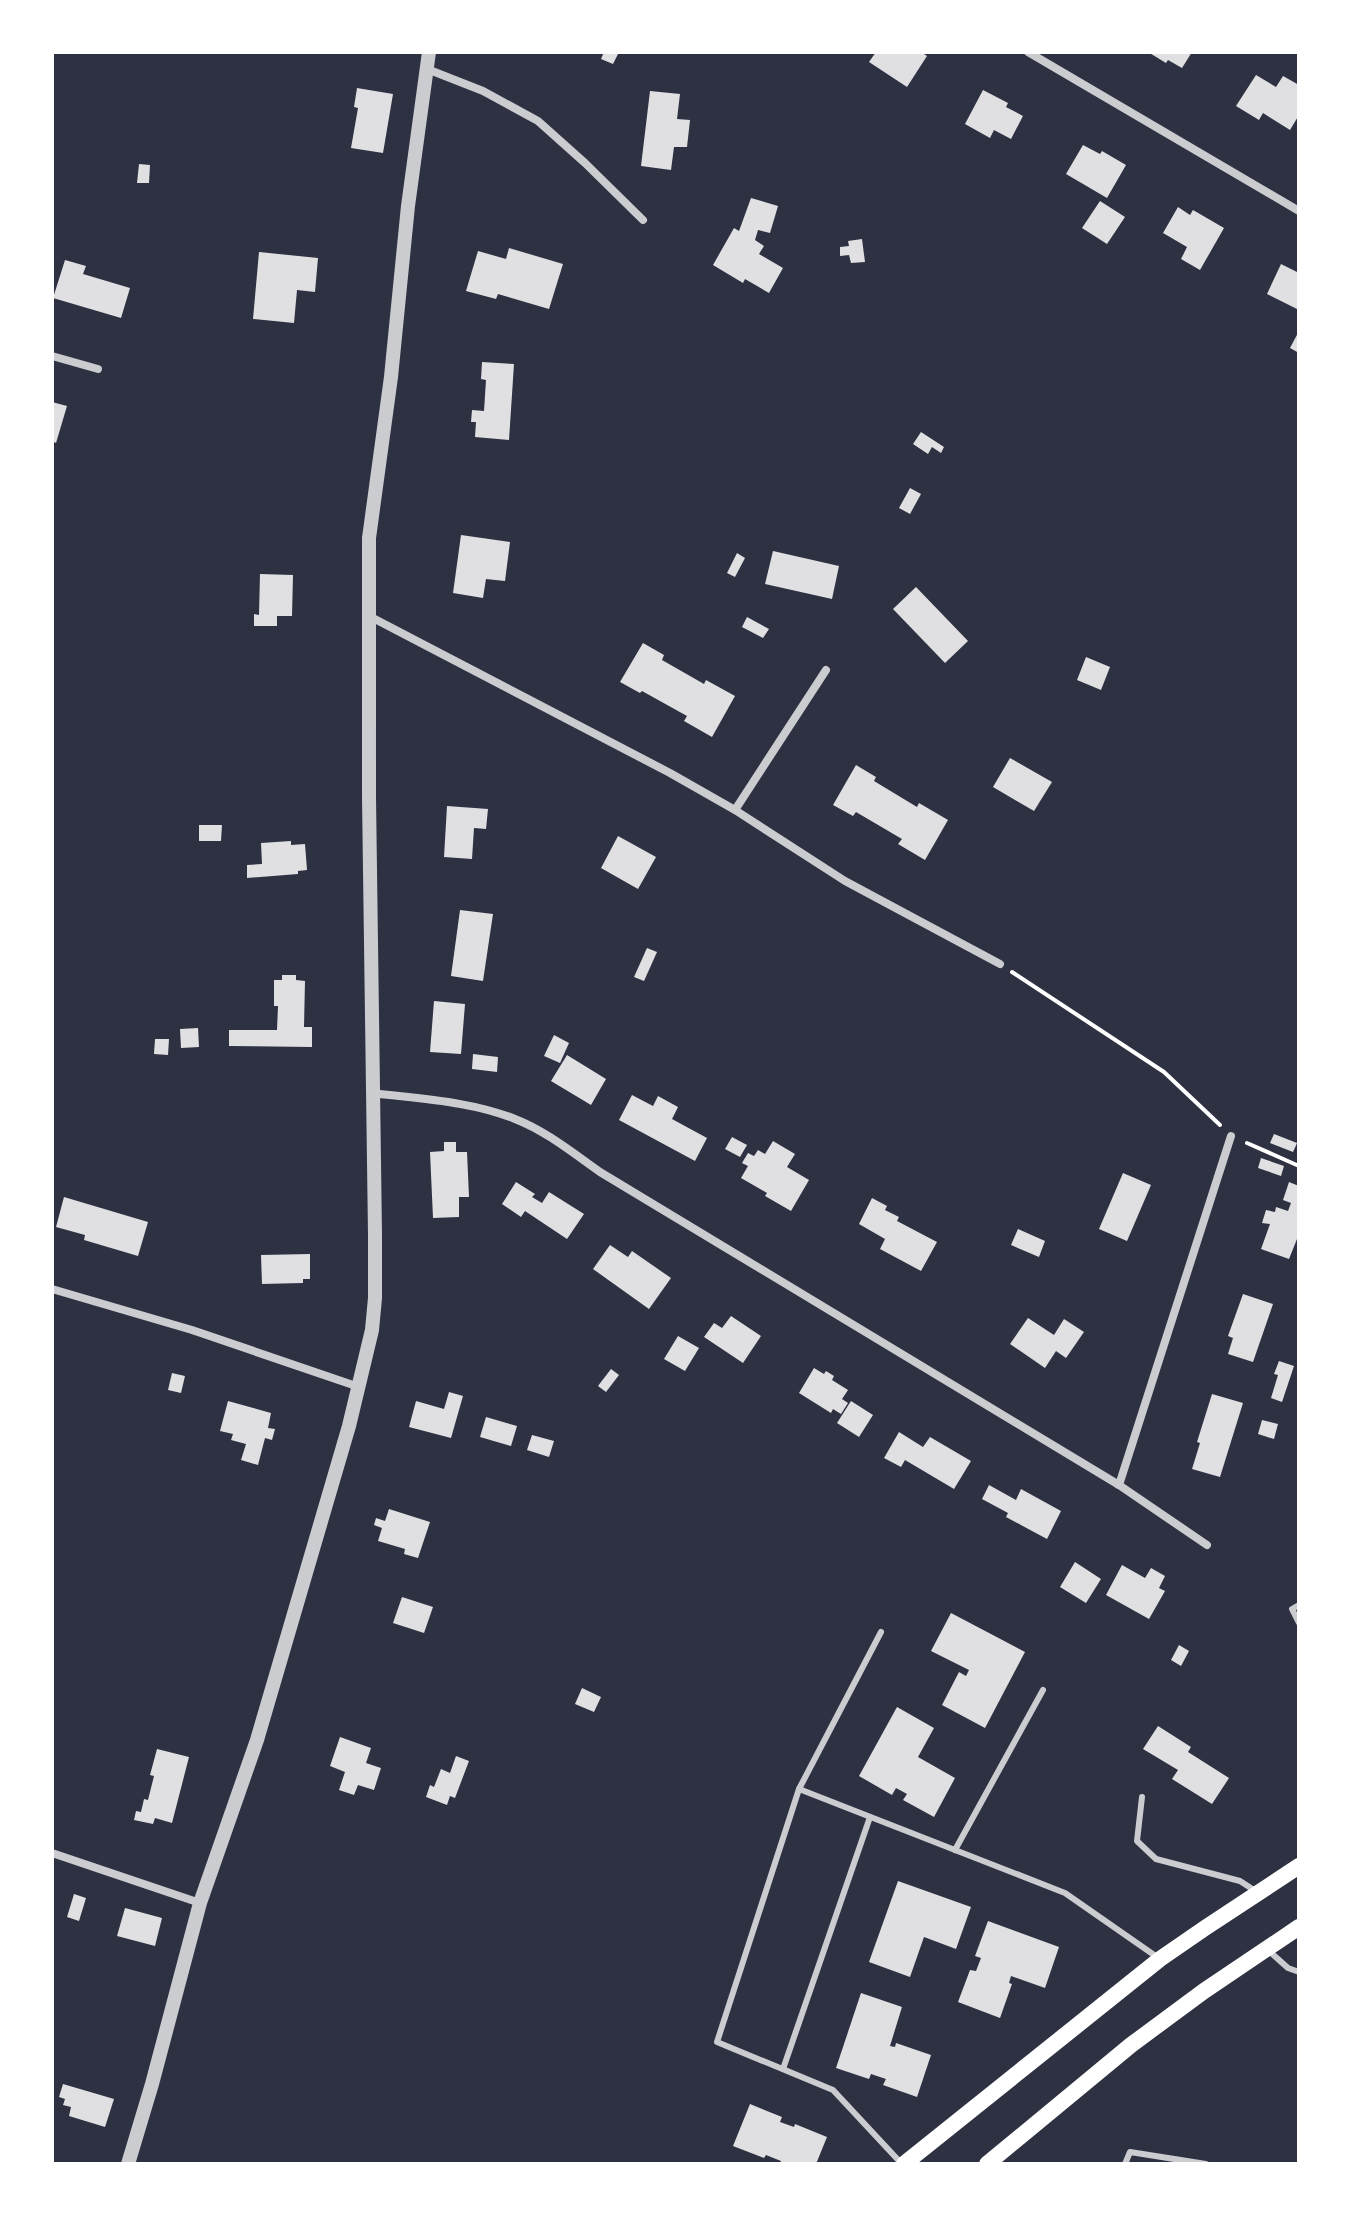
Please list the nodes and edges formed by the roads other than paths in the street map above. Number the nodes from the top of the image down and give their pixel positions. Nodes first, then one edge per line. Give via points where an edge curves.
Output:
1 (429, 52) edge
2 (1028, 52) edge
3 (427, 69) junction
4 (1299, 211) edge
5 (643, 220) dead end
6 (52, 356) edge
7 (98, 369) dead end
8 (368, 616) junction
9 (826, 670) dead end
10 (735, 810) junction
11 (1000, 964) road end
12 (372, 1093) junction
13 (1231, 1136) road end
14 (52, 1289) edge
15 (359, 1387) junction
16 (1119, 1485) junction
17 (1207, 1545) dead end
18 (1299, 1605) edge
19 (1299, 1623) edge
20 (881, 1632) dead end
21 (1043, 1690) dead end
22 (799, 1789) junction
23 (1142, 1797) dead end
24 (870, 1817) junction
25 (955, 1850) junction
26 (52, 1853) edge
27 (1299, 1866) edge
28 (1257, 1892) junction
29 (200, 1903) junction
30 (1299, 1927) edge
31 (1266, 1949) junction
32 (1160, 1959) junction
33 (1299, 1972) edge
34 (783, 2069) junction
35 (128, 2164) edge
36 (903, 2164) edge
37 (987, 2164) edge
38 (1125, 2164) edge
39 (1204, 2164) edge

1 - 3 street
2 - 4 street
3 - 5 street via 538,121
3 - 8 street via 369,538
6 - 7 street
8 - 10 street
8 - 12 street
9 - 10 street
10 - 11 street via 845,881
12 - 15 street via 375,1298
12 - 16 street via 480,1108 545,1134
13 - 16 street
14 - 15 street
15 - 29 street via 257,1740
16 - 17 street
18 - 19 lane via 1292,1609
20 - 22 lane
21 - 25 lane
22 - 24 lane
22 - 34 lane via 717,2042
23 - 28 lane via 1137,1841 1156,1859 1240,1881
24 - 25 lane
24 - 34 lane
25 - 32 lane via 1065,1893
26 - 29 street
27 - 28 main road
28 - 32 main road
29 - 35 street
30 - 31 main road
31 - 33 lane
31 - 37 main road via 1131,2045
32 - 36 main road
34 - 36 lane via 833,2090
38 - 39 lane via 1130,2152

